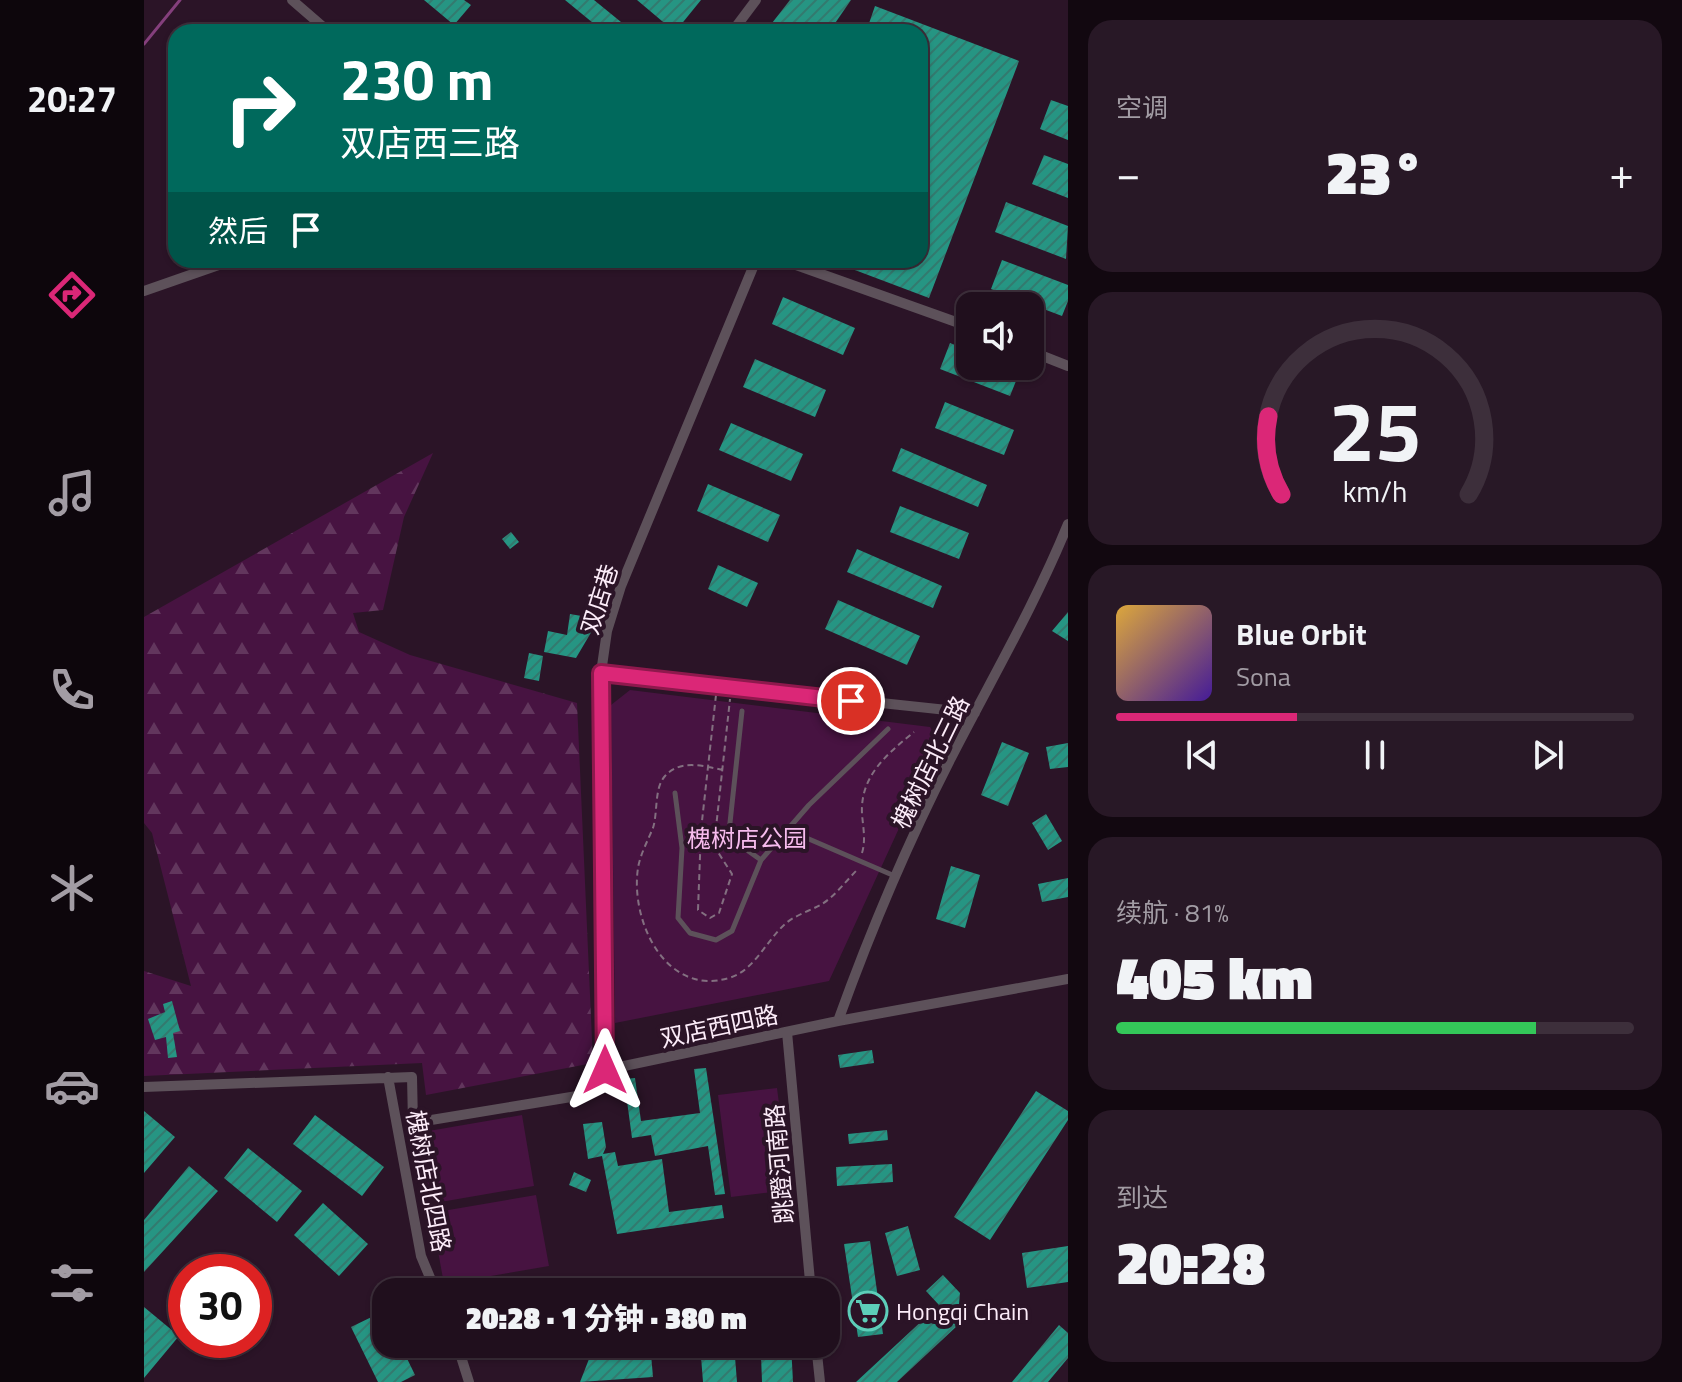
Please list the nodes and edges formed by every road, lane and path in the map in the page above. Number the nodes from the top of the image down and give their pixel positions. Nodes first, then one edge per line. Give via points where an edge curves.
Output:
1 (292, 0) edge
2 (756, 0) edge
3 (320, 24) edge
4 (738, 24) edge
5 (210, 268) edge
6 (753, 268) edge
7 (804, 268) edge
8 (144, 291) edge
9 (956, 322) edge
10 (1044, 357) edge
11 (1068, 366) edge
12 (1068, 524) edge
13 (601, 673) junction
14 (718, 686) junction
15 (732, 688) junction
16 (742, 711) dead end
17 (975, 713) junction
18 (888, 729) dead end
19 (675, 793) dead end
20 (788, 830) junction
21 (761, 860) junction
22 (898, 877) junction
23 (1068, 979) edge
24 (838, 1021) junction
25 (787, 1032) junction
26 (605, 1070) junction
27 (388, 1077) junction
28 (144, 1087) edge
29 (430, 1278) edge
30 (810, 1278) edge
31 (461, 1358) edge
32 (817, 1358) edge
33 (469, 1382) edge
34 (820, 1382) edge

1 - 3 street
2 - 4 street
5 - 8 street
6 - 13 street, 双店巷 via 621,586
7 - 9 street
10 - 11 street
12 - 17 street, 槐树店北三路
13 - 14 street
13 - 26 street, 双店巷
14 - 15 street
14 - 15 path via 701,830 698,910 710,918 719,913 732,874 714,846
15 - 17 street
16 - 21 lane via 729,832
17 - 22 street, 槐树店北三路
18 - 20 lane
19 - 21 lane via 682,848 682,927 724,938 739,920
20 - 21 lane
20 - 22 lane
22 - 24 street, 槐树店北三路
23 - 24 street, 双店西四路
24 - 25 street, 双店西四路
25 - 26 street, 双店西四路
25 - 30 street, 跳蹬河南路
26 - 27 street, 双店西四路 via 577,1096 413,1123 412,1077
27 - 28 street
27 - 29 street, 槐树店北四路 via 421,1256
31 - 33 street
32 - 34 street

